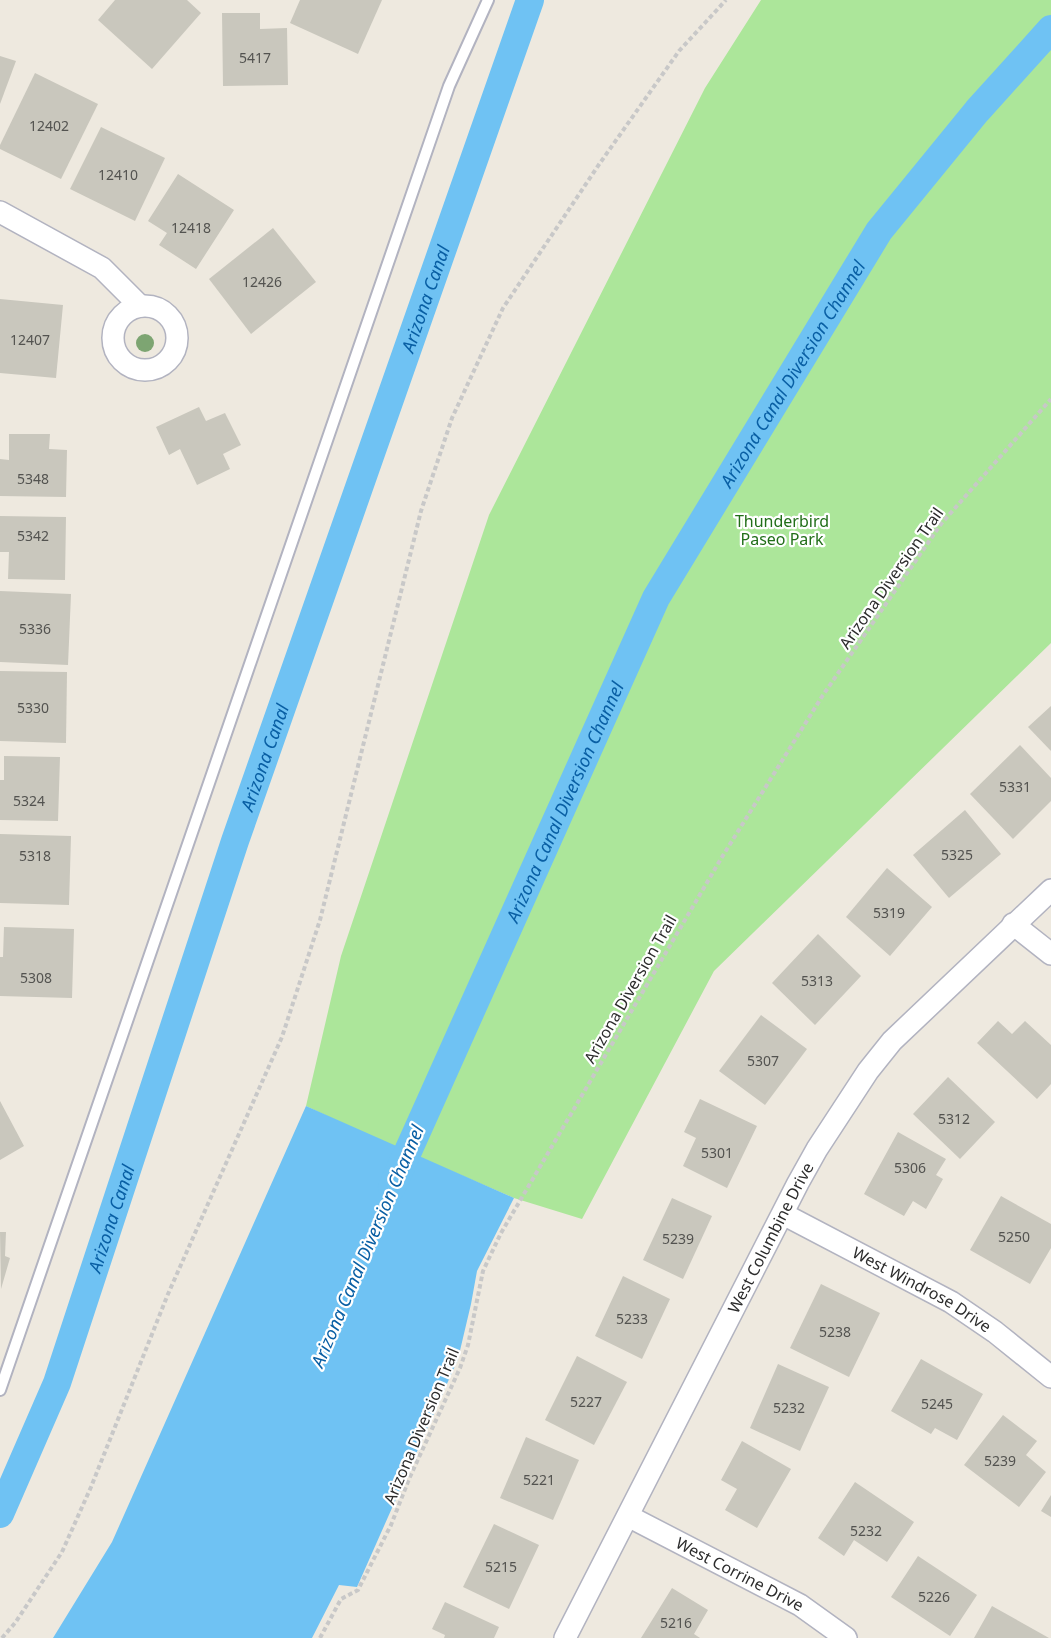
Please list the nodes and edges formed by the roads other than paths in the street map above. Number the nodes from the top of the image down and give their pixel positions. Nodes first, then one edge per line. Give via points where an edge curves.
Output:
1 (488, 0) edge
2 (0, 212) edge
3 (140, 306) dead end
4 (1051, 890) edge
5 (1013, 924) junction
6 (1051, 954) edge
7 (783, 1214) junction
8 (1051, 1377) edge
9 (0, 1390) edge
10 (628, 1516) junction
11 (565, 1638) edge
12 (846, 1638) edge

1 - 9 lane via 449,87
2 - 3 street via 102,268
4 - 5 street, West Columbine Drive
5 - 6 street
5 - 7 street, West Columbine Drive via 892,1041 868,1071 817,1149
7 - 8 street, West Windrose Drive via 951,1302
7 - 10 street, West Columbine Drive
10 - 11 street, West Columbine Drive
10 - 12 street, West Corrine Drive via 800,1605

